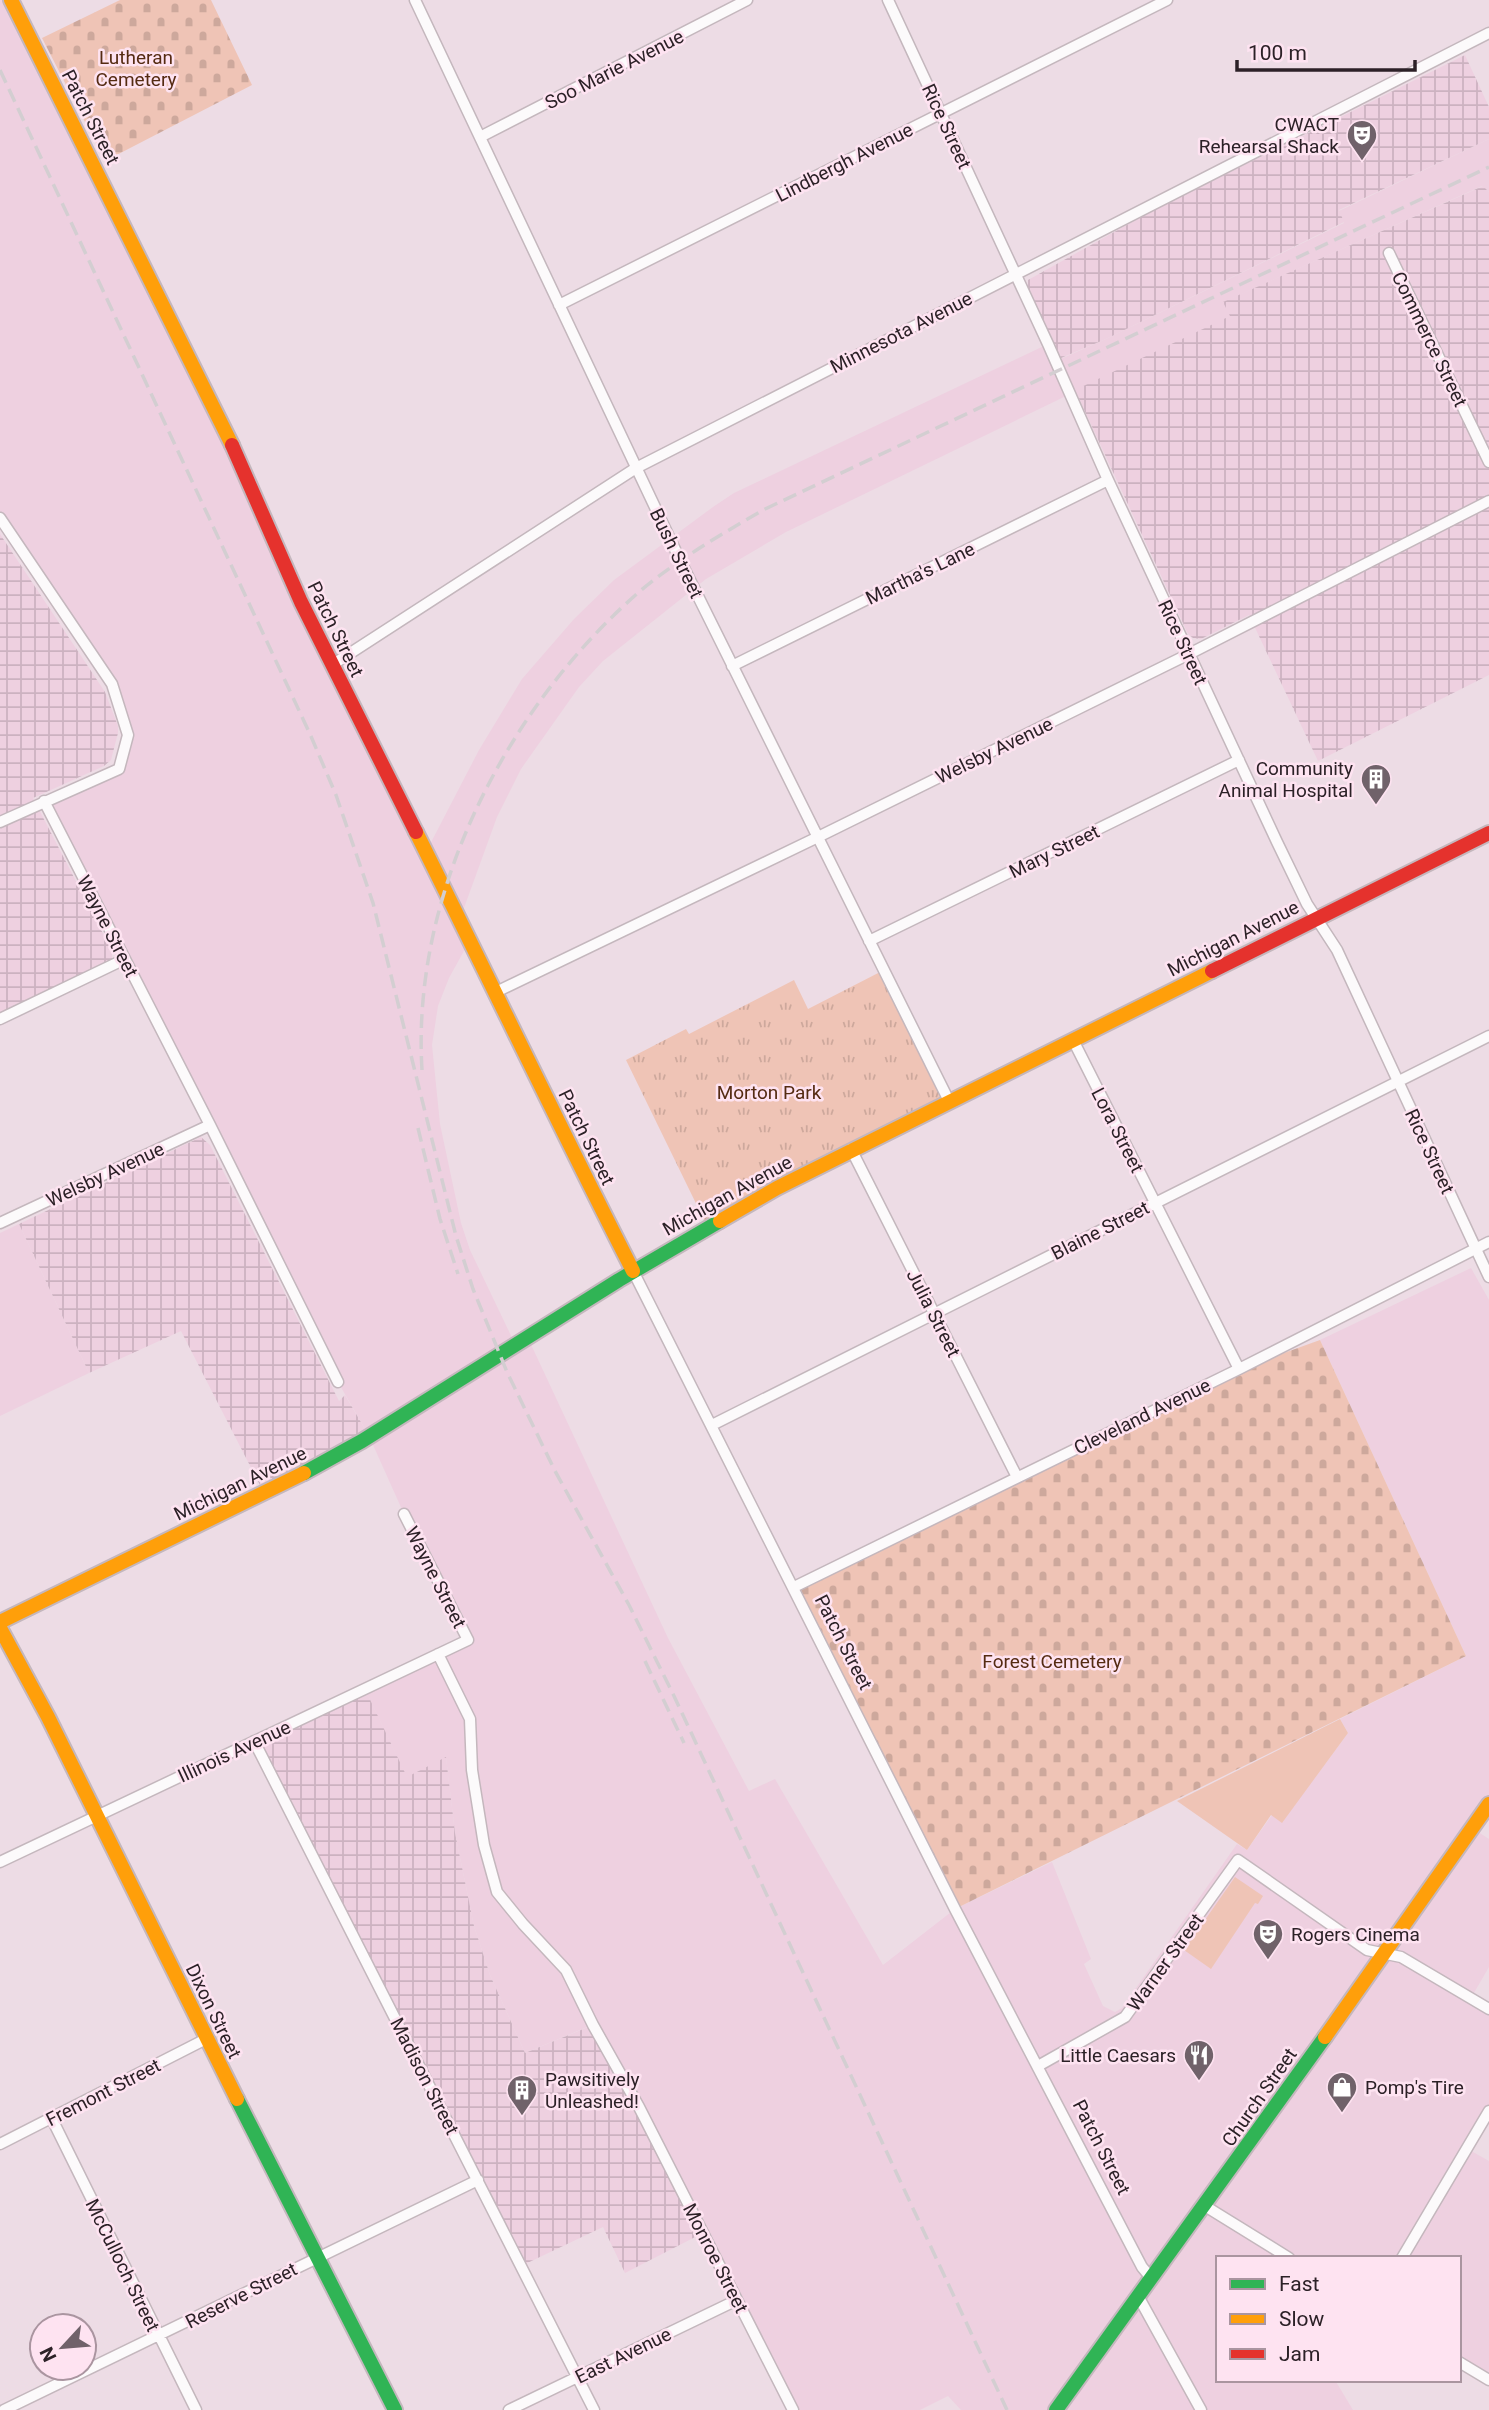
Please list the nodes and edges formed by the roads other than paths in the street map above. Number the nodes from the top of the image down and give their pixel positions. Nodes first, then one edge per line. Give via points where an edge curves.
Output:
1 (11, 0) edge
2 (415, 0) edge
3 (747, 0) edge
4 (888, 0) edge
5 (1167, 0) edge
6 (1489, 33) edge
7 (941, 113) junction
8 (480, 137) junction
9 (1389, 253) dead end
10 (1015, 274) junction
11 (559, 305) junction
12 (1489, 462) edge
13 (636, 468) junction
14 (1108, 480) junction
15 (1489, 501) edge
16 (0, 518) edge
17 (1189, 654) junction
18 (332, 665) junction
19 (732, 666) junction
20 (1238, 760) junction
21 (44, 802) junction
22 (0, 822) edge
23 (1489, 833) edge
24 (818, 837) junction
25 (1317, 917) junction
26 (869, 941) junction
27 (125, 959) junction
28 (496, 992) junction
29 (0, 1019) edge
30 (1489, 1036) edge
31 (1073, 1040) junction
32 (1398, 1082) junction
33 (949, 1101) junction
34 (210, 1125) junction
35 (851, 1149) junction
36 (1155, 1203) junction
37 (0, 1223) edge
38 (1489, 1242) edge
39 (1476, 1248) junction
40 (634, 1271) junction
41 (1489, 1277) edge
42 (934, 1313) junction
43 (1239, 1369) junction
44 (338, 1382) dead end
45 (712, 1425) junction
46 (1017, 1477) junction
47 (404, 1514) dead end
48 (794, 1587) junction
49 (0, 1622) edge
50 (0, 1628) edge
51 (468, 1640) joint
52 (438, 1654) junction
53 (254, 1741) junction
54 (1489, 1804) edge
55 (97, 1815) junction
56 (0, 1862) edge
57 (1384, 1954) junction
58 (1489, 2009) edge
59 (206, 2039) junction
60 (1038, 2066) junction
61 (1489, 2110) edge
62 (52, 2119) junction
63 (0, 2144) edge
64 (478, 2180) junction
65 (1205, 2206) junction
66 (1286, 2256) edge
67 (1403, 2256) edge
68 (318, 2257) junction
69 (1152, 2279) junction
70 (1138, 2296) junction
71 (737, 2300) junction
72 (159, 2337) junction
73 (1461, 2363) edge
74 (577, 2377) junction
75 (1489, 2380) edge
76 (4, 2410) edge
77 (196, 2410) edge
78 (395, 2410) edge
79 (509, 2410) edge
80 (594, 2410) edge
81 (793, 2410) edge
82 (1056, 2410) edge
83 (1201, 2410) edge

1 - 18 street, Patch Street via 204,384
2 - 8 street, Bush Street
3 - 8 street, Soo Marie Avenue
4 - 7 street, Rice Street
5 - 7 street, Lindbergh Avenue
6 - 10 street, Minnesota Avenue
7 - 10 street, Rice Street
7 - 11 street, Lindbergh Avenue
8 - 11 street, Bush Street
9 - 12 street, Commerce Street
10 - 13 street, Minnesota Avenue
10 - 14 street, Rice Street
11 - 13 street, Bush Street
13 - 18 street, Minnesota Avenue
13 - 19 street, Bush Street
14 - 17 street, Rice Street
14 - 19 street, Martha's Lane
15 - 17 street, Welsby Avenue
16 - 21 street via 111,684 128,735 118,769
17 - 20 street, Rice Street
17 - 24 street, Welsby Avenue
18 - 28 street, Patch Street
19 - 24 street, Bush Street
20 - 25 street, Rice Street
20 - 26 street, Mary Street
21 - 22 street
21 - 27 street, Wayne Street
23 - 25 street, Michigan Avenue
24 - 26 street, Bush Street
24 - 28 street, Welsby Avenue
25 - 31 street, Michigan Avenue
25 - 32 street, Rice Street via 1332,939
26 - 33 street, Bush Street
27 - 29 street
27 - 34 street, Wayne Street
28 - 40 street, Patch Street
30 - 32 street, Blaine Street
31 - 33 street, Michigan Avenue
31 - 36 street, Lora Street
32 - 36 street, Blaine Street
32 - 39 street, Rice Street
33 - 35 street, Michigan Avenue
34 - 37 street, Welsby Avenue
34 - 44 street, Wayne Street
35 - 40 street, Michigan Avenue
35 - 42 street, Julia Street
36 - 42 street, Blaine Street
36 - 43 street, Lora Street
38 - 39 street, Cleveland Avenue
39 - 41 street, Rice Street
39 - 43 street, Cleveland Avenue
40 - 45 street, Patch Street
40 - 49 street, Michigan Avenue via 314,1468
42 - 45 street, Blaine Street
42 - 46 street, Julia Street
43 - 46 street, Cleveland Avenue
45 - 48 street, Patch Street
46 - 48 street, Cleveland Avenue
47 - 51 street, Wayne Street
48 - 60 street, Patch Street
50 - 55 street, Dixon Street
51 - 52 street, Illinois Avenue
52 - 53 street, Illinois Avenue
52 - 71 street, Monroe Street via 470,1719 472,1770 497,1892 566,1970
53 - 55 street, Illinois Avenue
53 - 64 street, Madison Street
54 - 57 street, Church Street
55 - 56 street, Illinois Avenue
55 - 59 street, Dixon Street
57 - 58 street via 1401,1957
57 - 60 street, Warner Street via 1367,1950 1238,1860 1125,2017
57 - 65 street, Church Street
59 - 62 street, Fremont Street
59 - 68 street, Dixon Street
60 - 69 street, Patch Street
61 - 67 street
62 - 63 street, Fremont Street
62 - 72 street, McCulloch Street
64 - 68 street, Reserve Street
64 - 74 street, Madison Street
65 - 66 street
65 - 69 street, Church Street
68 - 72 street, Reserve Street
68 - 78 street, Dixon Street
69 - 70 street, Church Street
70 - 82 street, Church Street
70 - 83 street
71 - 74 street, East Avenue
71 - 81 street, Monroe Street
72 - 76 street, Reserve Street
72 - 77 street, McCulloch Street
73 - 75 street
74 - 79 street, East Avenue
74 - 80 street, Madison Street

